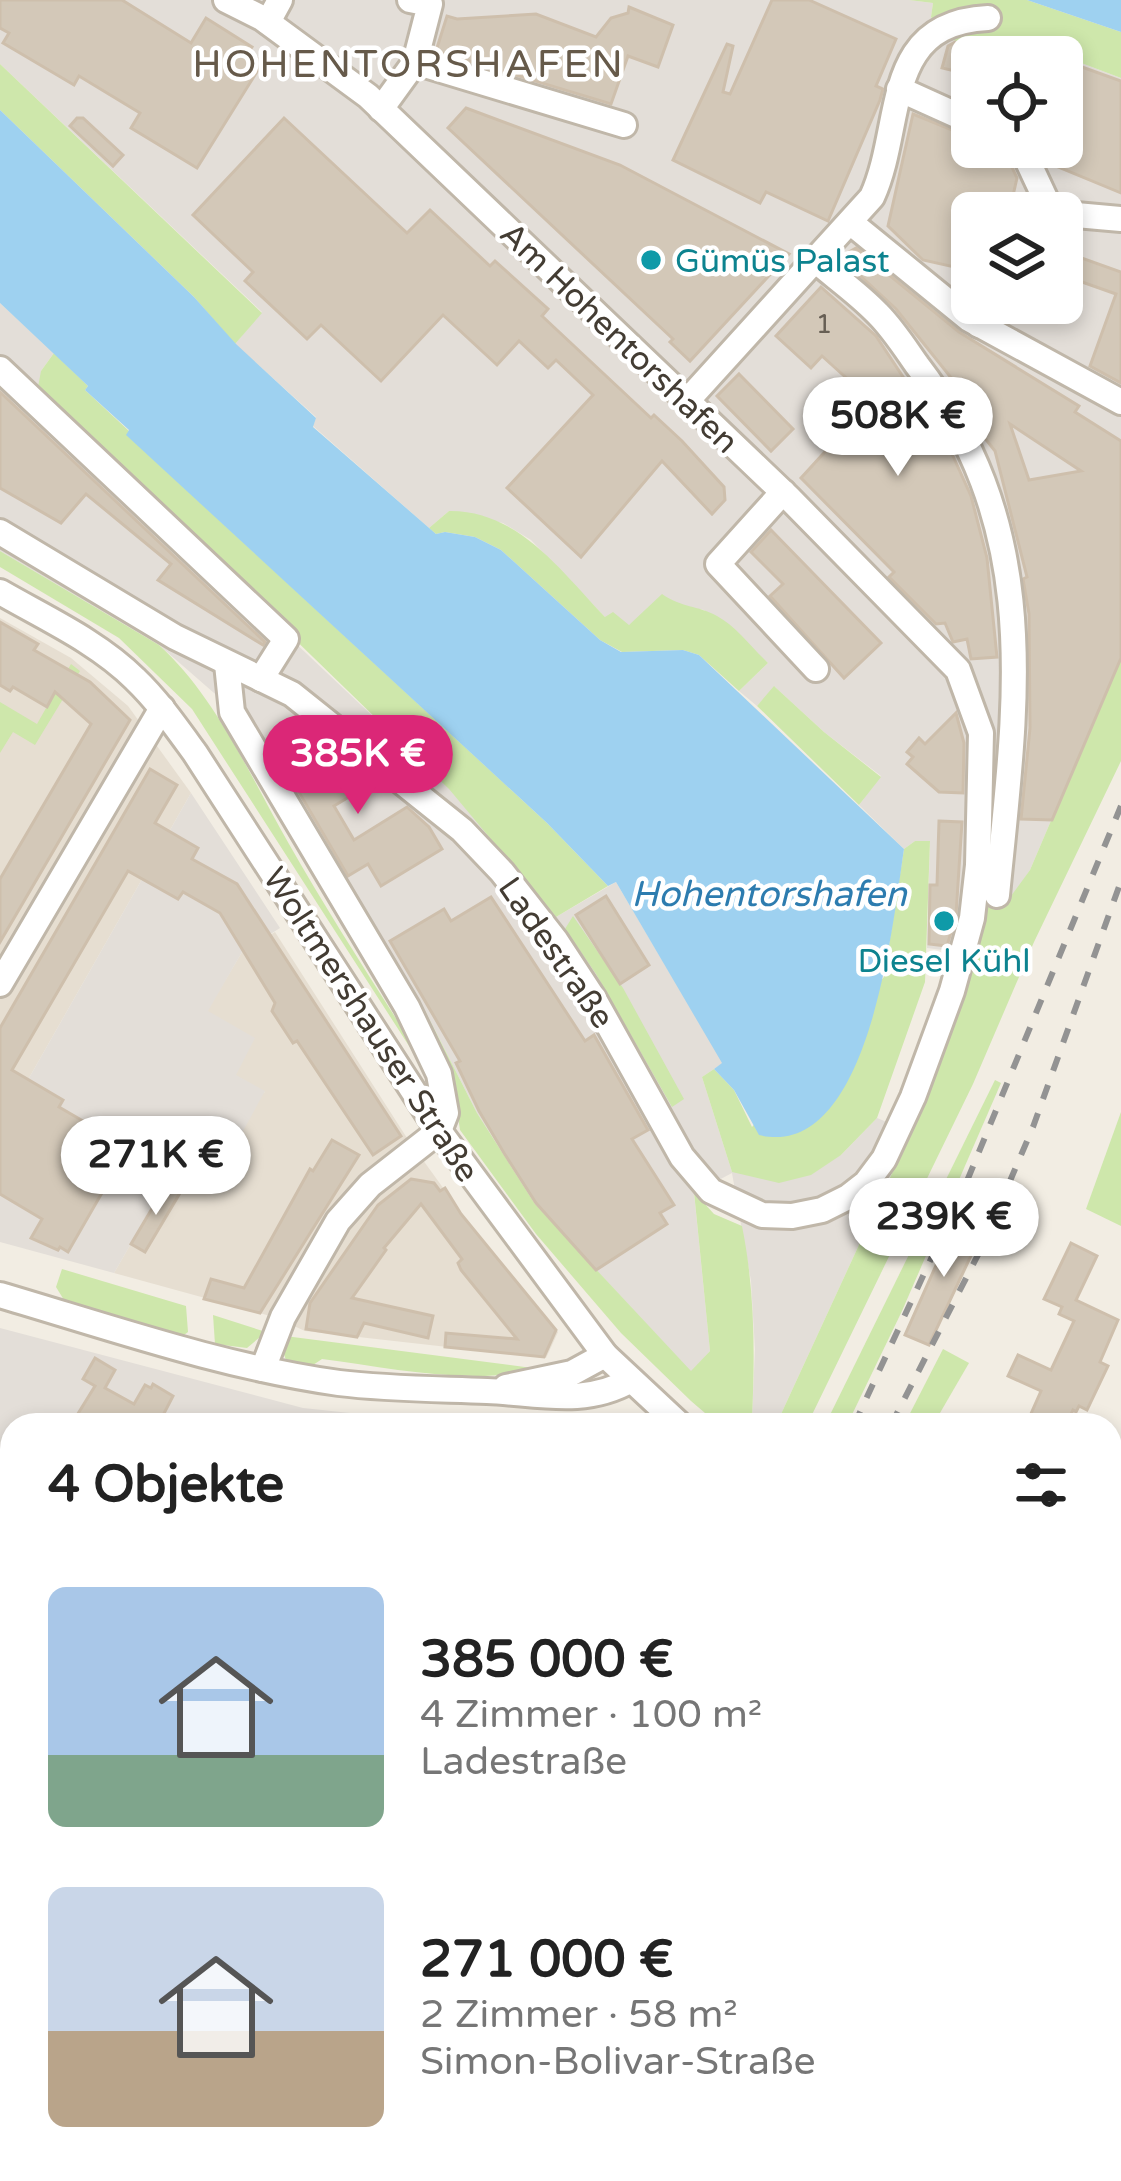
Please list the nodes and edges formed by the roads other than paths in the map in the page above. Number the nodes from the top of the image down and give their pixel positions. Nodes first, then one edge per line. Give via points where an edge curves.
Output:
1 (226, 0) edge
2 (410, 0) edge
3 (274, 11) edge
4 (988, 18) dead end
5 (415, 62) junction
6 (899, 89) junction
7 (381, 109) junction
8 (951, 113) edge
9 (624, 125) dead end
10 (1083, 216) edge
11 (1121, 219) edge
12 (850, 222) junction
13 (815, 260) junction
14 (951, 290) edge
15 (1001, 324) edge
16 (0, 369) edge
17 (687, 401) junction
18 (1121, 402) edge
19 (783, 492) junction
20 (0, 532) edge
21 (0, 592) edge
22 (227, 664) junction
23 (816, 669) dead end
24 (261, 679) junction
25 (162, 708) junction
26 (1015, 728) junction
27 (981, 733) junction
28 (998, 895) dead end
29 (0, 983) edge
30 (439, 1131) junction
31 (792, 1216) joint
32 (0, 1295) edge
33 (605, 1355) junction
34 (262, 1369) junction
35 (631, 1379) junction
36 (494, 1391) junction
37 (667, 1413) edge

1 - 3 street, Am Hohentorshafen
2 - 5 street via 430,4
3 - 7 street, Am Hohentorshafen
4 - 6 street via 956,22 923,41
5 - 7 street
5 - 9 street
6 - 8 street
6 - 12 street via 881,175
7 - 17 street, Am Hohentorshafen
10 - 11 street
12 - 13 street
12 - 14 street
13 - 17 street
13 - 26 street via 879,315 947,404 984,482 1012,601
15 - 18 street
16 - 24 street via 286,640
17 - 19 street, Am Hohentorshafen
19 - 23 street via 718,564
19 - 27 street, Am Hohentorshafen via 958,670
20 - 22 street, Ladestraße
21 - 25 street, Woltmershauser Straße via 92,646
22 - 24 street, Ladestraße
22 - 30 street via 232,712 439,1074 446,1113
24 - 31 street, Ladestraße via 292,694 415,791 502,872 594,999 702,1183 736,1206
25 - 29 street
25 - 30 street, Woltmershauser Straße
26 - 27 street
26 - 28 street
27 - 31 street, Am Hohentorshafen via 972,918 913,1097 866,1183 822,1210
30 - 33 street, Woltmershauser Straße
30 - 34 street via 338,1221
32 - 34 street
33 - 35 street, Woltmershauser Straße
33 - 36 street via 572,1373
34 - 36 street via 341,1383
35 - 36 street via 567,1398
35 - 37 street, Woltmershauser Straße

